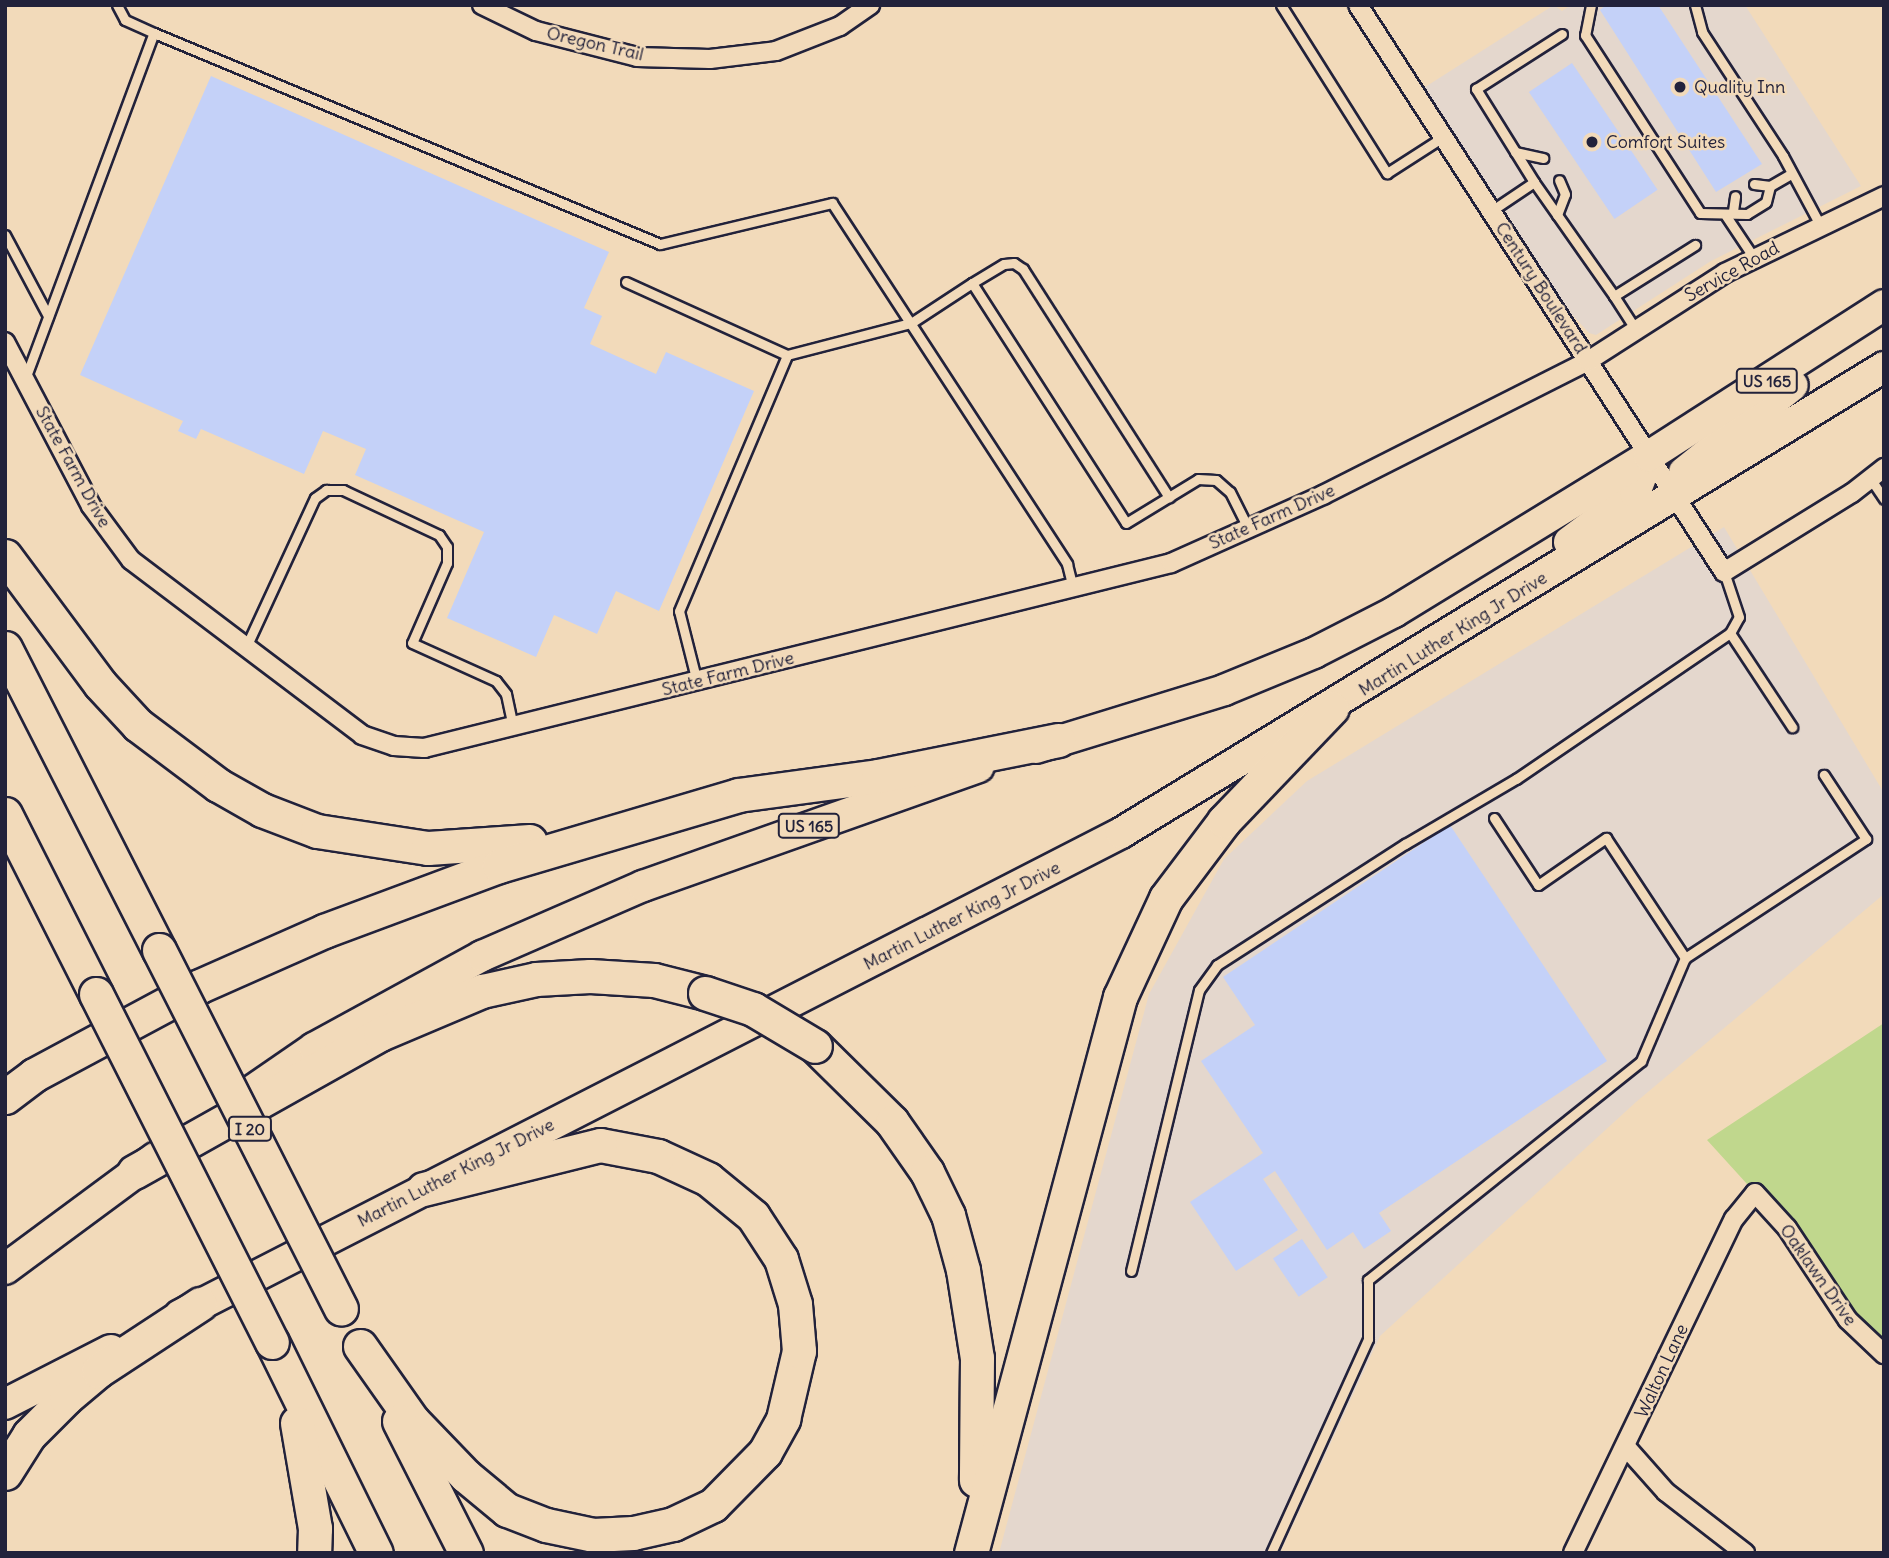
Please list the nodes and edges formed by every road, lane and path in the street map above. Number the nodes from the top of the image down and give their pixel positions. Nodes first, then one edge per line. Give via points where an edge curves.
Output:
1 (117, 5) edge
2 (482, 5) edge
3 (870, 5) edge
4 (1280, 5) edge
5 (1357, 5) edge
6 (1591, 5) edge
7 (1695, 5) edge
8 (154, 33) junction
9 (1562, 34) dead end
10 (1443, 137) junction
11 (1515, 152) junction
12 (1543, 158) dead end
13 (1791, 174) junction
14 (1559, 180) dead end
15 (1534, 182) junction
16 (1754, 184) dead end
17 (1770, 186) junction
18 (1735, 196) dead end
19 (1884, 196) edge
20 (1491, 211) junction
21 (1729, 214) junction
22 (1557, 215) junction
23 (1820, 225) junction
24 (5, 236) edge
25 (1695, 245) dead end
26 (1754, 258) junction
27 (626, 282) dead end
28 (972, 283) junction
29 (1614, 296) junction
30 (1884, 305) edge
31 (48, 316) junction
32 (911, 323) junction
33 (1854, 324) junction
34 (1636, 330) junction
35 (5, 342) edge
36 (787, 355) junction
37 (1588, 361) junction
38 (1884, 367) edge
39 (25, 379) junction
40 (1649, 456) junction
41 (1877, 473) edge
42 (1674, 495) junction
43 (1169, 497) junction
44 (1884, 499) edge
45 (1248, 528) junction
46 (5, 556) edge
47 (1724, 572) junction
48 (1074, 589) junction
49 (1465, 626) junction
50 (1730, 634) junction
51 (246, 647) junction
52 (5, 648) edge
53 (697, 682) junction
54 (1332, 708) junction
55 (513, 727) junction
56 (1792, 727) dead end
57 (1058, 740) junction
58 (1824, 775) dead end
59 (5, 814) edge
60 (1494, 818) dead end
61 (636, 823) junction
62 (1685, 958) junction
63 (5, 1097) edge
64 (134, 1172) junction
65 (423, 1189) junction
66 (1755, 1193) joint
67 (5, 1269) edge
68 (1131, 1271) dead end
69 (200, 1304) junction
70 (360, 1346) junction
71 (1884, 1354) edge
72 (286, 1373) junction
73 (5, 1404) edge
74 (1626, 1447) junction
75 (5, 1473) edge
76 (314, 1553) edge
77 (376, 1553) edge
78 (466, 1553) edge
79 (971, 1553) edge
80 (1270, 1553) edge
81 (1573, 1553) edge
82 (1745, 1553) edge

1 - 8 lane via 125,20
2 - 3 street, Oregon Trail via 536,31 636,57 710,60 776,51 840,26
4 - 10 lane via 1387,173
5 - 10 street, Century Boulevard
6 - 21 lane via 1585,35 1700,213
7 - 13 lane via 1702,32
8 - 31 lane
8 - 32 lane via 660,244 832,203
9 - 11 lane via 1476,89
10 - 20 street, Century Boulevard
11 - 12 lane
11 - 15 lane
13 - 17 lane
13 - 23 lane
14 - 22 lane via 1565,194
15 - 20 lane
15 - 22 lane
16 - 17 lane
17 - 21 lane via 1766,202 1747,214
18 - 21 lane
19 - 23 street, Service Road
20 - 37 street, Century Boulevard
21 - 26 lane
22 - 29 lane
23 - 26 street, Service Road
24 - 31 lane
25 - 29 lane
26 - 34 street, Service Road
27 - 36 lane
28 - 32 lane
28 - 43 lane via 1004,264 1014,262 1023,269
28 - 43 lane via 1126,523
29 - 34 lane
30 - 33 highway, US 165
31 - 39 lane
32 - 36 lane
32 - 48 lane via 1067,564
33 - 40 highway, US 165
33 - 42 highway via 1831,355 1686,469
34 - 37 street, Service Road
35 - 39 street, State Farm Drive
36 - 53 lane via 680,611
37 - 40 street, Century Boulevard
37 - 45 street, State Farm Drive
38 - 42 highway, Martin Luther King Jr Drive / US 165
39 - 51 street, State Farm Drive via 108,532 131,560
40 - 42 street, Century Boulevard
40 - 49 highway via 1635,493 1486,605
40 - 57 highway, US 165 via 1503,548 1314,653 1224,690
41 - 44 lane
41 - 47 street
42 - 47 street, Century Boulevard
42 - 49 highway, Martin Luther King Jr Drive / US 165
43 - 45 lane via 1198,479 1216,480 1230,492
45 - 48 street, State Farm Drive via 1171,562
46 - 61 highway via 100,684 138,725 218,785 262,810 317,831 428,848 519,843
47 - 50 lane via 1740,617
48 - 53 street, State Farm Drive
49 - 54 highway, Martin Luther King Jr Drive / US 165
50 - 56 lane
50 - 68 lane via 1516,779 1217,965 1199,990
51 - 55 street, State Farm Drive via 362,735 394,746 424,748
51 - 55 lane via 315,498 326,490 343,490 439,535 447,547 447,563 412,643 496,681 506,694
52 - 70 highway, I 20, bridge
53 - 55 street, State Farm Drive
54 - 65 highway, Martin Luther King Jr Drive / US 165 via 1121,833
54 - 79 highway via 1224,821 1166,898 1120,997
57 - 61 highway via 878,776 738,795
57 - 64 highway, US 165 via 643,886 482,956 314,1048
58 - 62 lane via 1866,839
59 - 72 highway, bridge
60 - 62 lane via 1538,885 1606,838
61 - 63 highway via 499,866 324,931 200,986 34,1075
62 - 80 lane via 1641,1061 1368,1280 1368,1339
64 - 67 highway, US 165
64 - 79 highway, bridge via 380,1034 482,991 536,979 654,979 753,1009 815,1046 891,1122 927,1172 948,1215 963,1270 976,1358 979,1432
65 - 69 highway, Martin Luther King Jr Drive / US 165
65 - 70 highway via 600,1145 658,1156 708,1179 752,1216 781,1259 795,1304 799,1351 783,1419 765,1452 713,1505 673,1524 634,1533 593,1535 546,1525 507,1510 476,1485 413,1421
66 - 71 street, Oaklawn Drive via 1787,1228 1848,1320
66 - 74 street, Walton Lane via 1734,1219
69 - 73 highway, Martin Luther King Jr Drive / US 165
69 - 75 highway via 98,1371 66,1398 29,1435
70 - 78 highway, I 20
72 - 76 highway via 306,1463
72 - 77 highway
74 - 81 street, Walton Lane
74 - 82 street via 1667,1492

